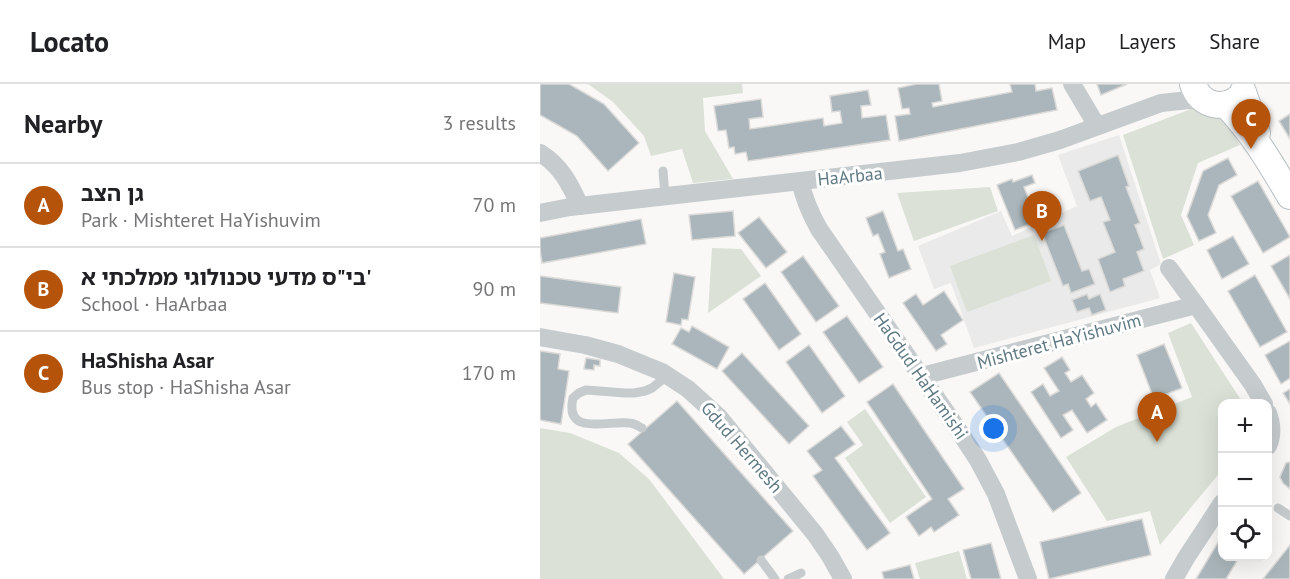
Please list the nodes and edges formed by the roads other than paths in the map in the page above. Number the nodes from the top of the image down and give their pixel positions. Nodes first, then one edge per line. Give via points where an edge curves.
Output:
1 (1072, 84) edge
2 (1182, 84) edge
3 (1223, 93) edge
4 (1153, 105) junction
5 (1097, 126) junction
6 (540, 153) edge
7 (663, 171) dead end
8 (800, 181) junction
9 (665, 196) junction
10 (1290, 196) edge
11 (580, 206) junction
12 (540, 213) edge
13 (1169, 268) dead end
14 (1196, 305) junction
15 (540, 337) edge
16 (668, 375) junction
17 (922, 376) junction
18 (1260, 399) edge
19 (642, 428) dead end
20 (1219, 507) edge
21 (1278, 508) dead end
22 (1290, 516) edge
23 (761, 560) dead end
24 (801, 573) dead end
25 (775, 579) edge
26 (788, 579) edge
27 (843, 579) edge
28 (1028, 579) edge
29 (1174, 579) edge

1 - 5 street
2 - 4 street, HaArbaa
3 - 4 street, HaArbaa
3 - 10 street
4 - 5 street, HaArbaa
5 - 8 street, HaArbaa via 990,158
6 - 11 street via 567,179
7 - 9 lane
8 - 9 street, HaArbaa
8 - 17 street, HaGdud HaHamishi via 819,229
9 - 11 street, HaArbaa
11 - 12 street, HaArbaa
13 - 14 street
14 - 17 street, Mishteret HaYishuvim
14 - 18 street
15 - 16 street, Gdud Hermesh via 618,354
16 - 19 lane via 645,391 586,390 573,398 571,406 580,422 628,423
16 - 27 street, Gdud Hermesh via 719,417 815,534
17 - 28 street, HaGdud HaHamishi via 983,469
20 - 29 street
21 - 22 lane
23 - 25 lane
24 - 26 lane

